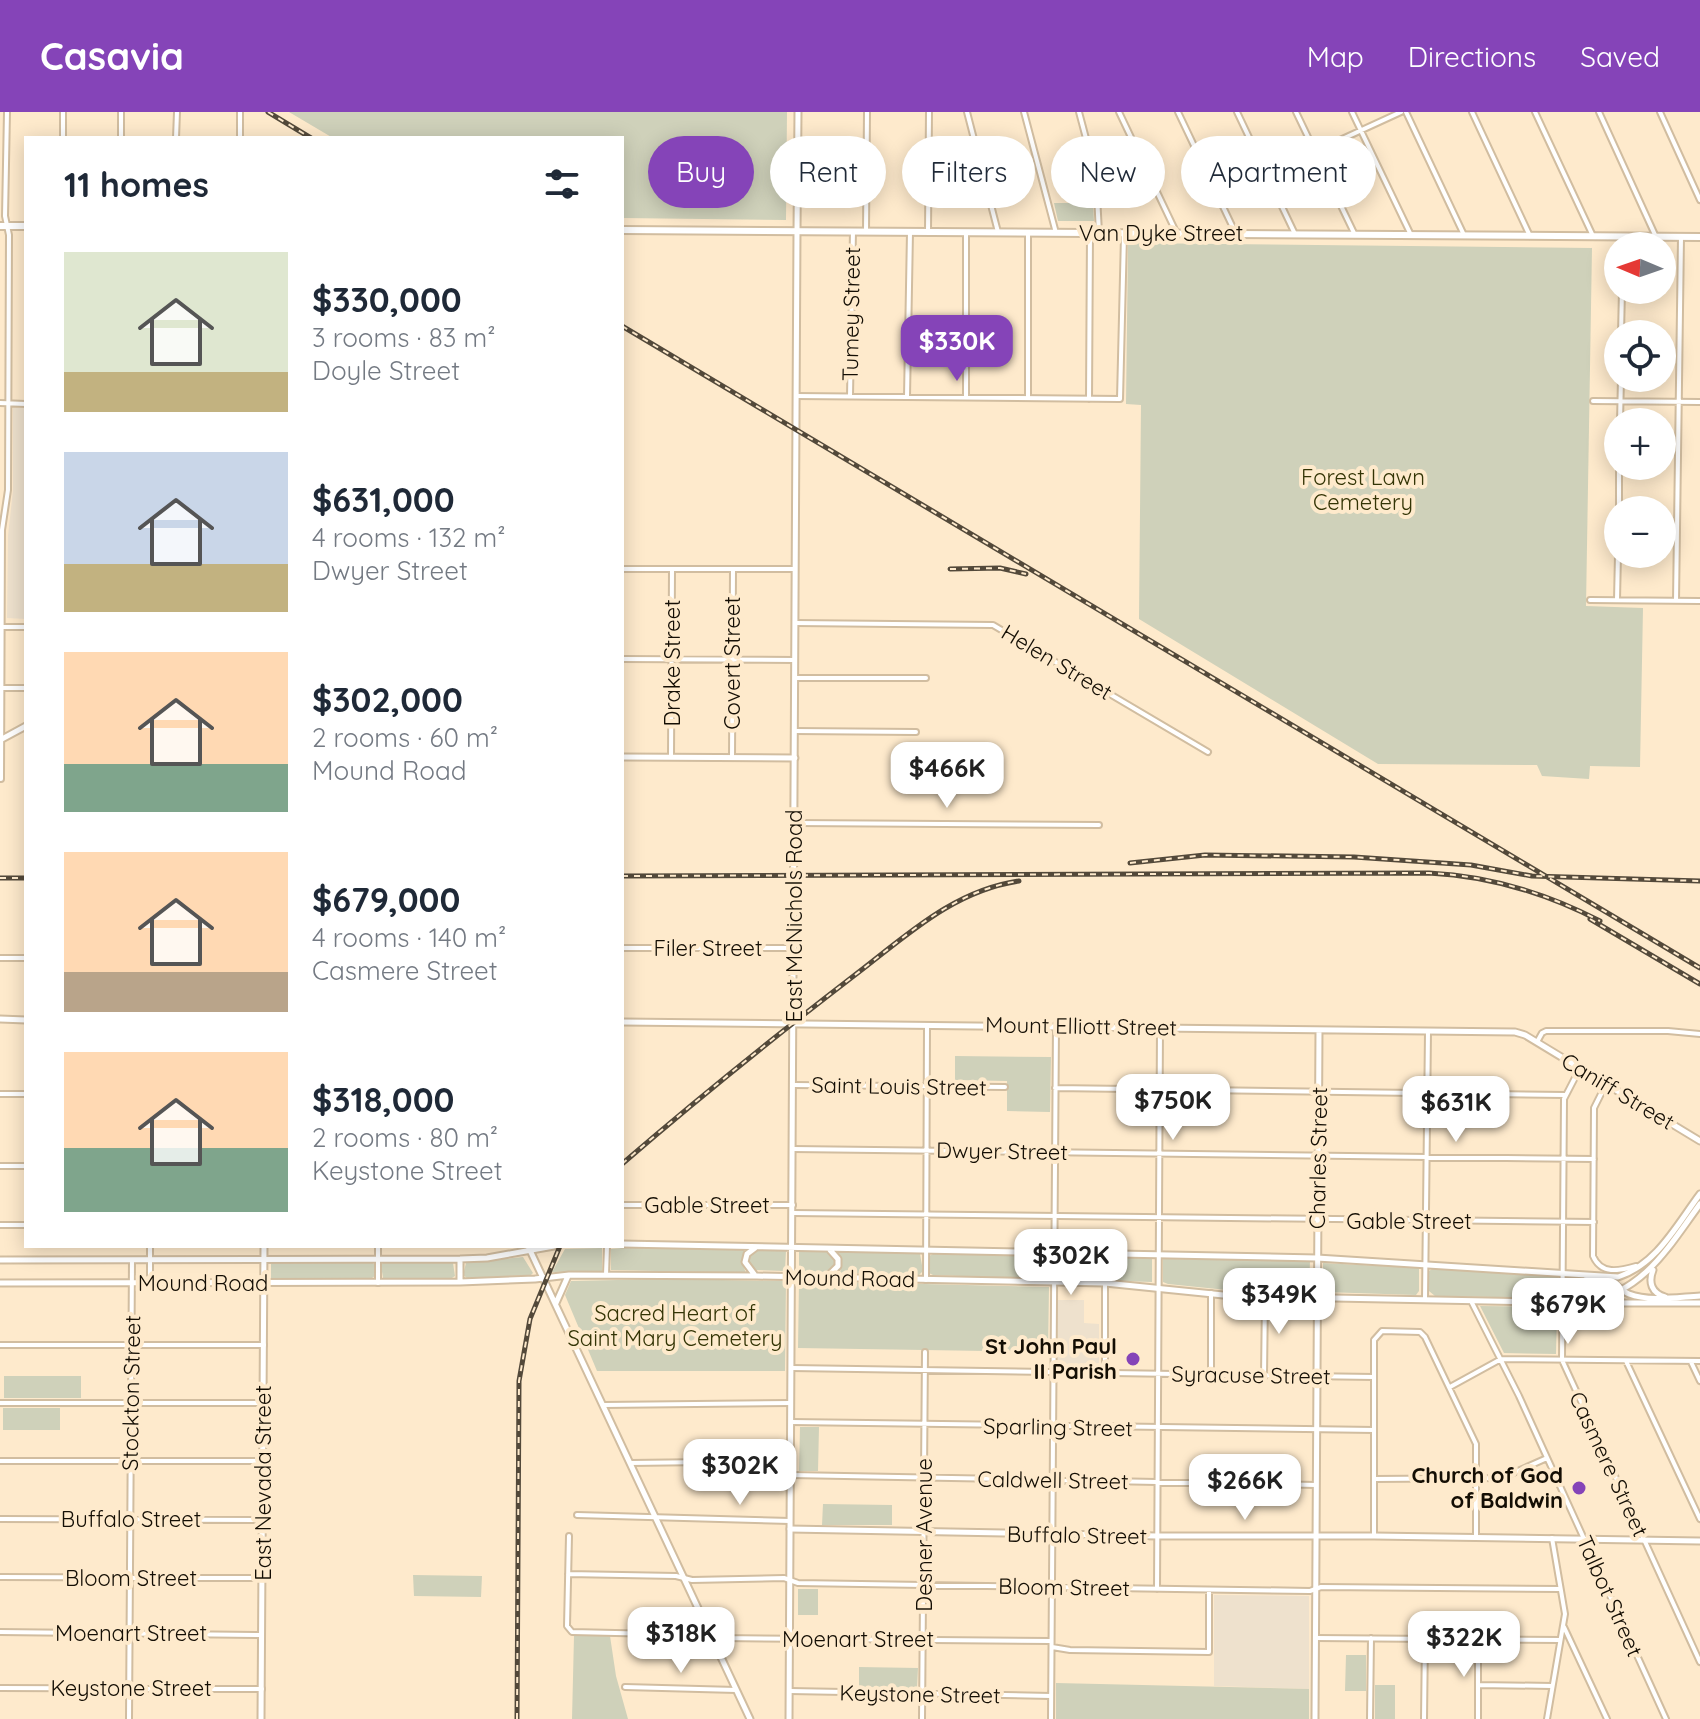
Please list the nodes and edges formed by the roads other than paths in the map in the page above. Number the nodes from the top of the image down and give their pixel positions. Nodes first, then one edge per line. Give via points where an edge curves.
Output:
1 (7, 112) edge
2 (63, 112) edge
3 (121, 112) edge
4 (177, 112) edge
5 (240, 112) edge
6 (798, 112) edge
7 (867, 112) edge
8 (929, 112) edge
9 (967, 112) edge
10 (1024, 112) edge
11 (1079, 112) edge
12 (1119, 112) edge
13 (1178, 112) edge
14 (1237, 112) edge
15 (1296, 112) edge
16 (1352, 112) edge
17 (1404, 112) edge
18 (1472, 112) edge
19 (1535, 112) edge
20 (1599, 112) edge
21 (1660, 112) edge
22 (1361, 131) junction
23 (63, 136) edge
24 (121, 136) edge
25 (176, 136) edge
26 (240, 136) edge
27 (1307, 136) edge
28 (1350, 136) edge
29 (1700, 200) edge
30 (1342, 208) edge
31 (3, 226) edge
32 (24, 226) edge
33 (624, 230) edge
34 (797, 231) junction
35 (853, 231) junction
36 (866, 231) junction
37 (910, 232) junction
38 (928, 232) junction
39 (966, 232) junction
40 (998, 232) junction
41 (1654, 232) edge
42 (1028, 233) junction
43 (1056, 233) junction
44 (1090, 233) junction
45 (1099, 233) junction
46 (1124, 233) junction
47 (1177, 234) junction
48 (1236, 234) junction
49 (1295, 234) junction
50 (1355, 235) junction
51 (1411, 235) junction
52 (1464, 235) junction
53 (1530, 236) junction
54 (1593, 236) junction
55 (1604, 236) edge
56 (1676, 237) edge
57 (1681, 237) junction
58 (1700, 237) edge
59 (1620, 392) edge
60 (796, 396) junction
61 (850, 396) junction
62 (907, 397) junction
63 (966, 397) junction
64 (1028, 397) junction
65 (1089, 399) junction
66 (1593, 401) dead end
67 (1620, 401) junction
68 (1679, 401) junction
69 (1700, 402) edge
70 (0, 403) edge
71 (8, 403) junction
72 (24, 404) edge
73 (1620, 408) edge
74 (0, 496) edge
75 (7, 496) junction
76 (1, 563) edge
77 (1618, 568) edge
78 (624, 569) edge
79 (672, 569) junction
80 (733, 569) junction
81 (795, 569) junction
82 (1590, 600) dead end
83 (1617, 600) junction
84 (1676, 601) junction
85 (1700, 601) edge
86 (795, 623) junction
87 (1, 627) edge
88 (24, 627) edge
89 (624, 659) edge
90 (672, 660) junction
91 (733, 660) junction
92 (795, 660) junction
93 (795, 678) junction
94 (926, 678) dead end
95 (1, 688) edge
96 (24, 688) edge
97 (24, 727) edge
98 (795, 731) junction
99 (916, 732) dead end
100 (1, 739) edge
101 (1208, 752) dead end
102 (624, 757) edge
103 (671, 757) junction
104 (732, 758) junction
105 (795, 758) junction
106 (1, 779) edge
107 (795, 823) junction
108 (1099, 825) dead end
109 (624, 948) edge
110 (794, 948) junction
111 (0, 958) edge
112 (24, 958) edge
113 (0, 1019) edge
114 (24, 1020) edge
115 (624, 1022) edge
116 (793, 1023) junction
117 (927, 1024) junction
118 (1056, 1025) junction
119 (1160, 1027) junction
120 (1319, 1030) junction
121 (1428, 1031) junction
122 (1700, 1034) edge
123 (1537, 1042) junction
124 (1580, 1068) junction
125 (1606, 1084) junction
126 (793, 1085) junction
127 (927, 1087) junction
128 (1005, 1087) dead end
129 (1055, 1088) junction
130 (1159, 1090) junction
131 (1319, 1093) junction
132 (0, 1094) edge
133 (24, 1094) edge
134 (1428, 1094) junction
135 (1565, 1095) junction
136 (1700, 1141) edge
137 (793, 1149) junction
138 (927, 1150) junction
139 (1055, 1152) junction
140 (1159, 1154) junction
141 (1318, 1157) junction
142 (1427, 1157) junction
143 (1564, 1158) junction
144 (1594, 1159) junction
145 (0, 1166) edge
146 (24, 1166) edge
147 (1700, 1194) edge
148 (1700, 1204) edge
149 (624, 1205) edge
150 (793, 1205) junction
151 (793, 1213) junction
152 (926, 1214) junction
153 (1054, 1215) junction
154 (1158, 1217) junction
155 (1317, 1220) junction
156 (1426, 1221) junction
157 (1563, 1222) junction
158 (1594, 1222) junction
159 (0, 1225) edge
160 (24, 1225) edge
161 (624, 1244) edge
162 (150, 1248) edge
163 (264, 1248) edge
164 (378, 1248) edge
165 (529, 1248) edge
166 (607, 1248) edge
167 (755, 1248) junction
168 (793, 1249) junction
169 (828, 1249) junction
170 (926, 1252) junction
171 (1054, 1254) junction
172 (1158, 1256) junction
173 (1317, 1258) junction
174 (460, 1259) junction
175 (0, 1260) edge
176 (132, 1260) junction
177 (150, 1260) junction
178 (264, 1260) junction
179 (378, 1260) junction
180 (1655, 1260) junction
181 (1426, 1266) junction
182 (1563, 1274) junction
183 (569, 1275) junction
184 (606, 1275) junction
185 (757, 1276) junction
186 (1591, 1276) junction
187 (542, 1277) junction
188 (793, 1277) junction
189 (824, 1277) junction
190 (1601, 1277) junction
191 (926, 1280) junction
192 (460, 1282) junction
193 (1054, 1282) junction
194 (0, 1283) edge
195 (132, 1283) junction
196 (150, 1283) junction
197 (264, 1283) junction
198 (378, 1283) junction
199 (1105, 1283) junction
200 (1158, 1287) junction
201 (1621, 1290) junction
202 (1211, 1292) junction
203 (1700, 1296) edge
204 (1265, 1297) junction
205 (1317, 1297) junction
206 (1665, 1297) junction
207 (1425, 1300) junction
208 (1471, 1301) junction
209 (1562, 1302) junction
210 (1586, 1303) junction
211 (1700, 1303) edge
212 (556, 1304) junction
213 (0, 1345) edge
214 (132, 1345) junction
215 (264, 1345) junction
216 (925, 1352) dead end
217 (1501, 1359) junction
218 (1562, 1360) junction
219 (1626, 1361) junction
220 (1691, 1361) junction
221 (1700, 1361) edge
222 (792, 1368) junction
223 (925, 1370) junction
224 (1053, 1372) junction
225 (1105, 1373) junction
226 (1157, 1374) junction
227 (1211, 1374) junction
228 (1264, 1375) junction
229 (1316, 1376) junction
230 (1374, 1377) junction
231 (1700, 1381) edge
232 (1450, 1387) junction
233 (0, 1403) edge
234 (131, 1403) junction
235 (264, 1403) junction
236 (791, 1403) junction
237 (603, 1405) junction
238 (791, 1422) junction
239 (925, 1424) junction
240 (1053, 1427) junction
241 (1157, 1429) junction
242 (1316, 1430) junction
243 (1374, 1430) junction
244 (1547, 1458) junction
245 (0, 1461) edge
246 (130, 1461) junction
247 (263, 1461) junction
248 (791, 1461) junction
249 (630, 1463) junction
250 (790, 1475) junction
251 (925, 1478) junction
252 (1053, 1479) junction
253 (1374, 1479) junction
254 (1476, 1480) junction
255 (1157, 1481) junction
256 (1316, 1485) junction
257 (577, 1515) dead end
258 (0, 1519) edge
259 (130, 1519) junction
260 (656, 1519) junction
261 (1700, 1519) edge
262 (263, 1520) junction
263 (790, 1521) junction
264 (790, 1529) junction
265 (924, 1531) junction
266 (1053, 1535) junction
267 (569, 1536) dead end
268 (1157, 1536) junction
269 (1374, 1536) junction
270 (1316, 1537) junction
271 (1476, 1537) junction
272 (1552, 1538) junction
273 (1584, 1539) junction
274 (1644, 1541) junction
275 (1700, 1541) edge
276 (568, 1574) junction
277 (0, 1577) edge
278 (130, 1578) junction
279 (262, 1578) junction
280 (684, 1578) junction
281 (790, 1580) junction
282 (924, 1585) junction
283 (1052, 1587) junction
284 (1157, 1589) junction
285 (1560, 1589) junction
286 (1209, 1590) junction
287 (1315, 1590) junction
288 (1563, 1624) junction
289 (0, 1632) edge
290 (129, 1633) junction
291 (262, 1635) junction
292 (711, 1637) junction
293 (790, 1638) junction
294 (1316, 1638) junction
295 (1371, 1638) junction
296 (1425, 1638) junction
297 (923, 1639) junction
298 (1478, 1639) junction
299 (1560, 1640) junction
300 (1052, 1644) junction
301 (1700, 1662) edge
302 (1478, 1685) junction
303 (1552, 1686) junction
304 (625, 1687) dead end
305 (0, 1688) edge
306 (129, 1688) junction
307 (262, 1689) junction
308 (736, 1690) junction
309 (789, 1691) junction
310 (923, 1693) junction
311 (1051, 1696) junction
312 (129, 1719) edge
313 (261, 1719) edge
314 (750, 1719) edge
315 (789, 1719) edge
316 (922, 1719) edge
317 (1051, 1719) edge
318 (1315, 1719) edge
319 (1370, 1719) edge
320 (1424, 1719) edge
321 (1478, 1719) edge
322 (1547, 1719) edge
323 (1607, 1719) edge
324 (1666, 1719) edge

1 - 31 street
2 - 23 street
3 - 24 street
4 - 25 street
5 - 26 street
6 - 34 main road, East McNichols Road
7 - 36 street, Tumey Street
8 - 38 street
9 - 40 street
10 - 43 street
11 - 45 street via 1097,183
12 - 47 street
13 - 48 street
14 - 49 street
15 - 27 street
16 - 22 street
17 - 22 street
17 - 52 street
18 - 53 street
19 - 54 street
20 - 41 street
21 - 29 street
22 - 28 street
22 - 51 street
30 - 50 street
31 - 32 main road
31 - 71 street via 9,235
33 - 34 main road, Van Dyke Street
34 - 35 main road, Van Dyke Street
34 - 60 main road, East McNichols Road
35 - 36 main road, Van Dyke Street
35 - 61 street, Tumey Street
36 - 37 main road, Van Dyke Street
37 - 38 main road, Van Dyke Street
37 - 62 street
38 - 39 main road, Van Dyke Street
39 - 40 main road, Van Dyke Street
39 - 63 street
40 - 42 main road, Van Dyke Street
42 - 43 main road, Van Dyke Street
42 - 64 street
43 - 44 main road, Van Dyke Street
44 - 45 main road, Van Dyke Street
44 - 65 street
45 - 46 main road, Van Dyke Street
46 - 47 main road, Van Dyke Street
46 - 65 street via 1122,395
47 - 48 main road, Van Dyke Street
48 - 49 main road, Van Dyke Street
49 - 50 main road, Van Dyke Street
50 - 51 main road, Van Dyke Street
51 - 52 main road, Van Dyke Street
52 - 53 main road, Van Dyke Street
53 - 54 main road, Van Dyke Street
54 - 55 main road, Van Dyke Street
56 - 57 main road, Van Dyke Street
57 - 58 main road, Van Dyke Street
57 - 68 street
59 - 67 street
60 - 61 street
60 - 81 main road, East McNichols Road
61 - 62 street
62 - 63 street
63 - 64 street
64 - 65 street
66 - 67 street
67 - 68 street
67 - 73 street
68 - 69 street
68 - 84 street
70 - 71 street
71 - 72 street
71 - 75 street
74 - 75 street
75 - 76 street
76 - 87 street
77 - 83 street
78 - 79 street
79 - 80 street
79 - 90 street, Drake Street
80 - 81 street
80 - 91 street, Covert Street
81 - 86 main road, East McNichols Road
82 - 83 street
83 - 84 street
84 - 85 street
86 - 92 main road, East McNichols Road
86 - 101 street, Helen Street via 993,625
87 - 88 street
87 - 95 street
89 - 90 street
90 - 91 street
90 - 103 street, Drake Street
91 - 92 street
91 - 104 street, Covert Street
92 - 93 main road, East McNichols Road
93 - 94 street
93 - 98 main road, East McNichols Road
95 - 96 street
95 - 100 street
97 - 100 main road
98 - 99 street
98 - 105 main road, East McNichols Road
100 - 106 street
102 - 103 main road
103 - 104 main road
104 - 105 main road
105 - 107 main road, East McNichols Road
107 - 108 street
107 - 110 main road, East McNichols Road
109 - 110 street, Filer Street
110 - 116 main road, East McNichols Road
111 - 112 street
113 - 114 main road
115 - 116 main road, Mount Elliott Street
116 - 117 main road, Mount Elliott Street
116 - 126 main road, East McNichols Road
117 - 118 main road, Mount Elliott Street
117 - 127 street
118 - 119 main road, Mount Elliott Street
118 - 129 street
119 - 120 main road, Mount Elliott Street
119 - 130 street
120 - 121 main road, Mount Elliott Street
120 - 131 main road, Charles Street
121 - 123 main road, Mount Elliott Street via 1515,1032
121 - 134 street
122 - 123 street via 1546,1031
123 - 124 main road, Caniff Street
124 - 125 main road, Caniff Street
124 - 135 street, Casmere Street
125 - 136 main road, Caniff Street
125 - 144 street via 1595,1104
126 - 127 street, Saint Louis Street
126 - 137 main road, East McNichols Road
127 - 128 street, Saint Louis Street
127 - 138 street
129 - 130 street
129 - 139 street
130 - 131 street
130 - 140 street
131 - 134 street
131 - 141 main road, Charles Street
132 - 133 street
134 - 135 street
134 - 142 street
135 - 143 street, Casmere Street
137 - 138 street, Dwyer Street
137 - 150 main road, East McNichols Road
138 - 139 street, Dwyer Street
138 - 152 street
139 - 140 street, Dwyer Street
139 - 153 street
140 - 141 street, Dwyer Street
140 - 154 street
141 - 142 street, Dwyer Street
141 - 155 main road, Charles Street
142 - 143 street, Dwyer Street
142 - 156 street
143 - 144 street, Dwyer Street
143 - 157 street, Casmere Street
144 - 158 street
145 - 146 street
147 - 180 main road
148 - 180 main road
149 - 150 street, Gable Street
150 - 151 main road, East McNichols Road
151 - 152 street, Gable Street
151 - 168 main road, East McNichols Road
152 - 153 street, Gable Street
152 - 170 street
153 - 154 street, Gable Street
153 - 171 street
154 - 155 street, Gable Street
154 - 172 street
155 - 156 street, Gable Street
155 - 173 main road, Charles Street
156 - 157 street, Gable Street
156 - 181 street
157 - 158 street, Gable Street
157 - 182 street, Casmere Street
158 - 180 street via 1593,1256 1602,1268 1623,1270
159 - 160 street
161 - 167 main road, Mound Road
162 - 177 street
163 - 178 main road, East Nevada Street
164 - 179 street
165 - 174 main road, Mound Road
165 - 187 main road
166 - 184 street
167 - 168 main road, Mound Road
167 - 185 main road via 745,1262
168 - 169 main road, Mound Road
168 - 188 main road, East McNichols Road
169 - 170 main road, Mound Road
169 - 189 main road via 838,1266
170 - 171 main road, Mound Road
170 - 191 street
171 - 172 main road, Mound Road
171 - 193 street
172 - 173 main road, Mound Road
172 - 200 street
173 - 181 main road, Mound Road
173 - 205 main road, Charles Street
174 - 179 main road, Mound Road
174 - 192 main road
175 - 176 main road, Mound Road
176 - 177 main road, Mound Road
176 - 195 street, Stockton Street
177 - 178 main road, Mound Road
177 - 196 street
178 - 179 main road, Mound Road
178 - 197 main road, East Nevada Street
179 - 198 street
180 - 190 main road via 1634,1272
180 - 201 main road
180 - 206 main road via 1651,1284
181 - 182 main road, Mound Road
181 - 207 street
182 - 186 main road, Mound Road
182 - 209 street, Casmere Street
183 - 184 main road, Mound Road
183 - 187 main road, Mound Road
183 - 212 main road
184 - 185 main road, Mound Road
185 - 188 main road, Mound Road
186 - 190 main road, Mound Road
186 - 210 main road via 1578,1291
187 - 192 main road, Mound Road
187 - 212 main road
188 - 189 main road, Mound Road
188 - 222 main road, East McNichols Road
189 - 191 main road, Mound Road
190 - 201 main road, Mound Road
191 - 193 main road, Mound Road
192 - 198 main road, Mound Road
193 - 199 main road, Mound Road
193 - 224 street
194 - 195 main road, Mound Road
195 - 196 main road, Mound Road
195 - 214 street, Stockton Street
196 - 197 main road, Mound Road
197 - 198 main road, Mound Road
197 - 215 main road, East Nevada Street
199 - 200 main road, Mound Road
199 - 225 street
200 - 202 main road, Mound Road
200 - 226 street
201 - 206 main road, Mound Road
201 - 210 main road
202 - 204 main road, Mound Road
202 - 227 street
203 - 206 main road, Mound Road
204 - 205 main road, Mound Road
204 - 228 street
205 - 207 main road, Mound Road
205 - 229 main road, Charles Street
207 - 208 main road, Mound Road
208 - 209 main road, Mound Road
208 - 217 street, Talbot Street
209 - 210 main road, Mound Road
209 - 218 street, Casmere Street
210 - 211 main road, Mound Road
212 - 237 main road
213 - 214 street
214 - 215 street
214 - 234 street, Stockton Street
215 - 235 main road, East Nevada Street
216 - 223 street, Desner Avenue
217 - 218 street
217 - 232 street
217 - 244 street, Talbot Street
218 - 219 street
218 - 274 street, Casmere Street
219 - 220 street
219 - 261 street
220 - 221 street
220 - 231 street
222 - 223 street, Syracuse Street
222 - 236 main road, East McNichols Road
223 - 224 street, Syracuse Street
223 - 239 street, Desner Avenue
224 - 225 street, Syracuse Street
224 - 240 street
225 - 226 street, Syracuse Street
226 - 227 street, Syracuse Street
226 - 241 street
227 - 228 street, Syracuse Street
228 - 229 street, Syracuse Street
229 - 230 street, Syracuse Street
229 - 242 main road, Charles Street
230 - 232 street via 1378,1334 1420,1332
230 - 243 street
232 - 254 street via 1476,1444
233 - 234 street
234 - 235 street
234 - 246 street, Stockton Street
235 - 247 main road, East Nevada Street
236 - 237 street
236 - 238 main road, East McNichols Road
237 - 249 main road
238 - 239 street, Sparling Street
238 - 248 main road, East McNichols Road
239 - 240 street, Sparling Street
239 - 251 street, Desner Avenue
240 - 241 street, Sparling Street
240 - 252 street
241 - 242 street, Sparling Street
241 - 255 street
242 - 243 street, Sparling Street
242 - 256 main road, Charles Street
243 - 253 street
244 - 254 street via 1502,1478
244 - 273 street, Talbot Street
245 - 246 street
246 - 247 street
246 - 259 street, Stockton Street
247 - 262 main road, East Nevada Street
248 - 249 street
248 - 250 main road, East McNichols Road
249 - 260 main road
250 - 251 street, Caldwell Street
250 - 263 main road, East McNichols Road
251 - 252 street, Caldwell Street
251 - 265 street, Desner Avenue
252 - 255 street, Caldwell Street
252 - 266 street
253 - 254 street
253 - 269 street
254 - 271 street
255 - 256 street, Caldwell Street
255 - 268 street
256 - 270 main road, Charles Street
257 - 260 street
258 - 259 street, Buffalo Street
259 - 262 street, Buffalo Street
259 - 278 street, Stockton Street
260 - 263 street
260 - 280 main road
262 - 279 main road, East Nevada Street
263 - 264 main road, East McNichols Road
264 - 265 main road, Buffalo Street
264 - 281 main road, East McNichols Road
265 - 266 main road, Buffalo Street
265 - 282 street, Desner Avenue
266 - 268 main road, Buffalo Street
266 - 283 street
267 - 276 street
268 - 270 main road, Buffalo Street
268 - 284 street
269 - 270 main road, Buffalo Street
269 - 271 main road, Buffalo Street
270 - 287 main road, Charles Street
271 - 272 main road, Buffalo Street
272 - 273 main road, Buffalo Street
272 - 285 street
273 - 274 main road, Buffalo Street
273 - 324 street, Talbot Street
274 - 275 main road, Buffalo Street
274 - 301 street, Casmere Street
276 - 280 street, Bloom Street
276 - 292 street, Moenart Street via 569,1630
277 - 278 street, Bloom Street
278 - 279 street, Bloom Street
278 - 290 street, Stockton Street
279 - 291 main road, East Nevada Street
280 - 281 street, Bloom Street
280 - 292 main road
281 - 282 street, Bloom Street
281 - 293 main road, East McNichols Road
282 - 283 street, Bloom Street
282 - 297 street, Desner Avenue
283 - 284 street, Bloom Street
283 - 300 street
284 - 286 street, Bloom Street
285 - 287 street, Bloom Street
285 - 288 street
286 - 287 street, Bloom Street
286 - 300 street, Moenart Street via 1209,1652 1070,1650
287 - 294 main road, Charles Street
288 - 299 street
288 - 323 street
289 - 290 street, Moenart Street
290 - 291 street, Moenart Street
290 - 306 street, Stockton Street
291 - 307 main road, East Nevada Street
292 - 293 street, Moenart Street
292 - 308 main road
293 - 297 street, Moenart Street
293 - 309 main road, East McNichols Road
294 - 295 street
294 - 318 main road, Charles Street
295 - 296 street
295 - 319 street
296 - 298 street
296 - 320 street
297 - 300 street, Moenart Street
297 - 310 street, Desner Avenue
298 - 299 street
298 - 302 street
299 - 303 street
300 - 311 street
302 - 303 street
302 - 321 street
303 - 322 street
304 - 308 street
305 - 306 street, Keystone Street
306 - 307 street, Keystone Street
306 - 312 street, Stockton Street
307 - 313 main road, East Nevada Street
308 - 314 main road
309 - 310 street, Keystone Street
309 - 315 main road, East McNichols Road
310 - 311 street, Keystone Street
310 - 316 street, Desner Avenue
311 - 317 street

